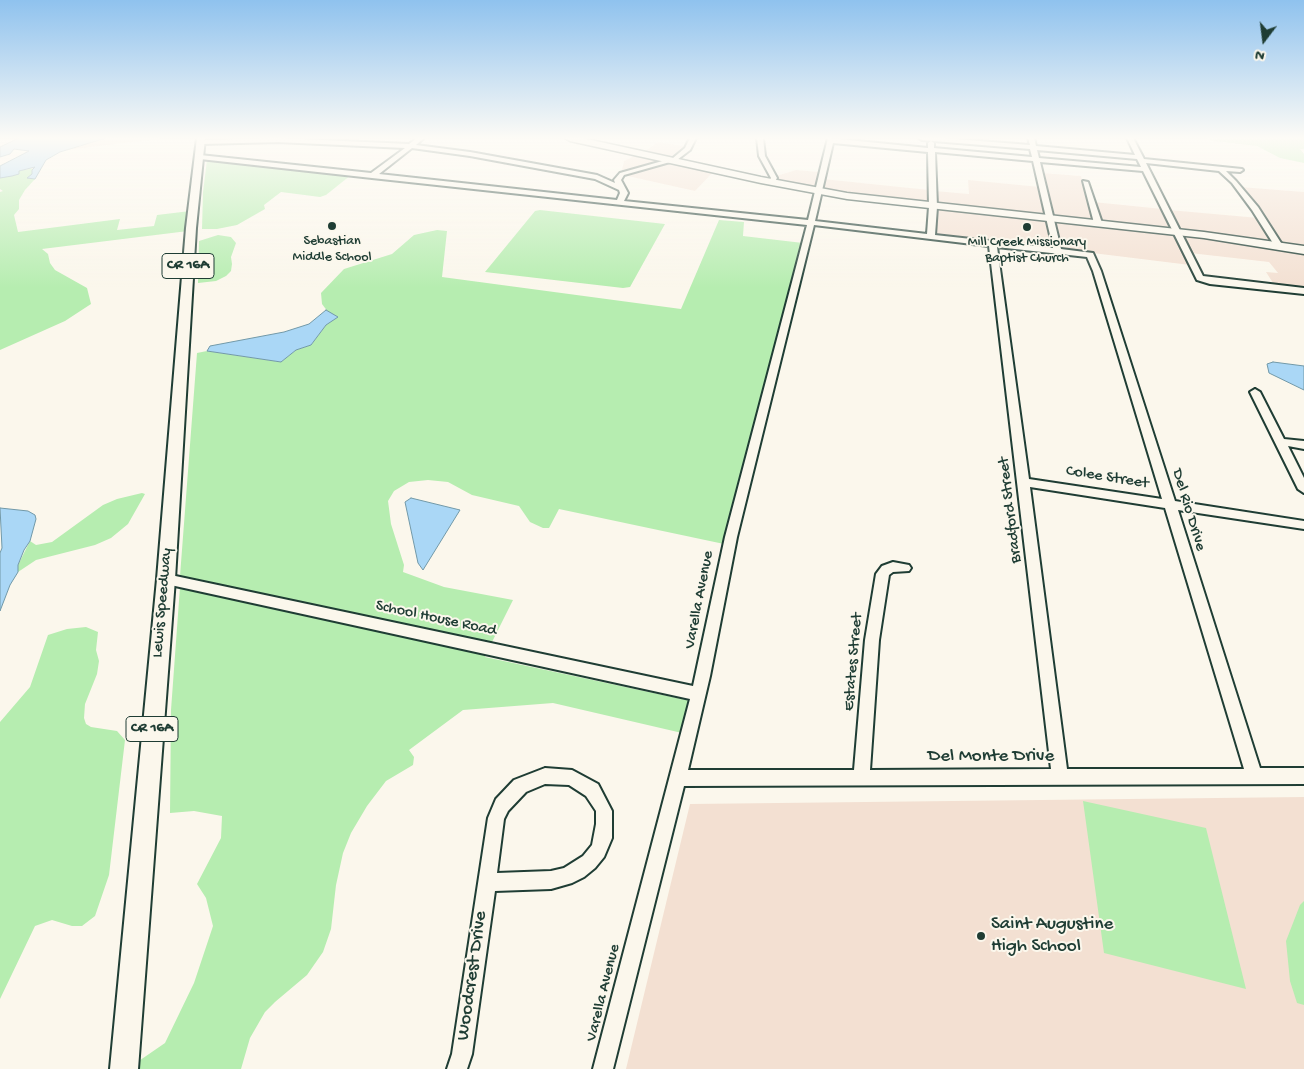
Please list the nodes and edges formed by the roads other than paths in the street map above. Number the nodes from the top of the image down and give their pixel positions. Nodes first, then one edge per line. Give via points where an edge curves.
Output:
1 (195, 188) edge
2 (485, 188) edge
3 (801, 188) edge
4 (818, 188) edge
5 (933, 188) edge
6 (1043, 188) edge
7 (1087, 188) edge
8 (1155, 188) edge
9 (1239, 188) edge
10 (622, 189) edge
11 (817, 191) junction
12 (620, 202) junction
13 (933, 207) junction
14 (1050, 218) junction
15 (811, 223) junction
16 (1098, 223) junction
17 (1177, 232) junction
18 (931, 236) junction
19 (989, 243) junction
20 (1279, 246) junction
21 (1057, 250) junction
22 (1304, 250) edge
23 (1304, 291) edge
24 (1255, 392) dead end
25 (1281, 442) junction
26 (1304, 445) edge
27 (1023, 482) junction
28 (1304, 489) edge
29 (1168, 503) junction
30 (1304, 525) edge
31 (904, 568) dead end
32 (166, 579) junction
33 (698, 694) junction
34 (1060, 776) junction
35 (1254, 776) junction
36 (1304, 776) edge
37 (678, 778) junction
38 (861, 778) junction
39 (486, 882) junction
40 (124, 1069) edge
41 (457, 1069) edge
42 (603, 1069) edge

1 - 32 main road, Lewis Speedway / CR 16A
2 - 12 street
3 - 11 highway
4 - 11 street, Varella Avenue
5 - 13 street
6 - 14 street
7 - 16 street
8 - 17 street
9 - 20 street
10 - 12 street via 624,193
11 - 13 highway
11 - 15 street, Varella Avenue
12 - 15 street
13 - 14 highway
13 - 18 street
14 - 16 highway
14 - 21 street
15 - 18 street
15 - 33 street, Varella Avenue via 731,538
16 - 17 highway
17 - 20 highway
17 - 23 street via 1202,279
18 - 19 street
19 - 21 street
19 - 27 street, Bradford Street via 993,245 996,263
20 - 22 highway
21 - 29 street, Del Rio Drive via 1090,255
24 - 25 street
25 - 26 street
25 - 28 street
27 - 29 street, Colee Street
27 - 34 street, Bradford Street
29 - 30 street, Colee Street
29 - 35 street, Del Rio Drive
31 - 38 street, Estates Street via 894,567 883,574 872,640
32 - 33 street, School House Road
32 - 40 main road, Lewis Speedway / CR 16A
33 - 37 street, Varella Avenue
34 - 35 street, Del Monte Drive
34 - 38 street, Del Monte Drive
35 - 36 street, Del Monte Drive
37 - 38 street, Del Monte Drive
37 - 42 street, Varella Avenue
39 - 39 street, Woodcrest Drive via 496,818 511,794 532,780 545,776 572,778 592,790 601,806 605,824 598,851 589,862 566,877 551,880
39 - 41 street, Woodcrest Drive via 462,1054

